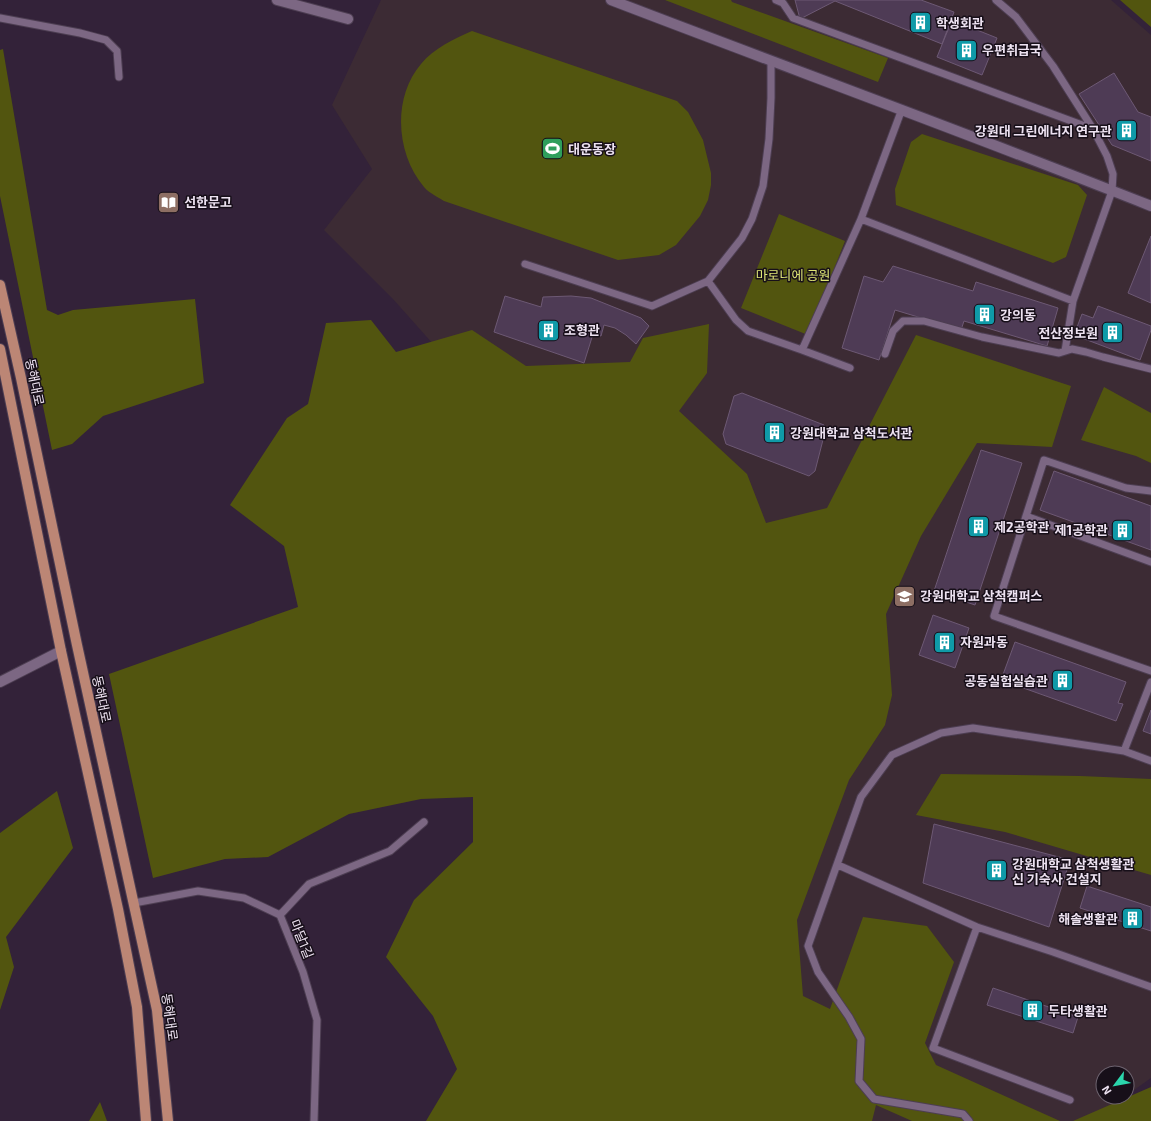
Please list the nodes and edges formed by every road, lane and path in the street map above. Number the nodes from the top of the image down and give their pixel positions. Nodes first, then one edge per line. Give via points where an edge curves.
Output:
1 (277, 0) edge
2 (611, 0) edge
3 (776, 0) edge
4 (996, 0) edge
5 (0, 18) edge
6 (348, 19) dead end
7 (771, 61) junction
8 (119, 77) dead end
9 (902, 109) junction
10 (1093, 129) junction
11 (1112, 191) junction
12 (1151, 206) edge
13 (861, 218) junction
14 (525, 264) dead end
15 (708, 281) junction
16 (0, 285) edge
17 (1074, 301) junction
18 (0, 349) edge
19 (802, 350) junction
20 (1065, 351) junction
21 (885, 354) dead end
22 (850, 368) dead end
23 (1151, 369) edge
24 (1151, 492) edge
25 (1026, 516) junction
26 (1151, 562) edge
27 (61, 651) junction
28 (1151, 671) edge
29 (0, 682) edge
30 (1151, 682) edge
31 (1124, 751) junction
32 (1151, 761) edge
33 (424, 822) dead end
34 (838, 865) junction
35 (134, 903) junction
36 (280, 916) junction
37 (977, 927) junction
38 (1151, 987) edge
39 (1070, 1100) dead end
40 (146, 1121) edge
41 (168, 1121) edge
42 (314, 1121) edge
43 (969, 1121) edge

1 - 6 street
2 - 7 street
3 - 10 lane via 783,3 793,18
4 - 10 lane via 1016,18 1048,60
5 - 8 lane via 106,40 117,50
7 - 9 street
7 - 15 lane via 769,126 763,186 752,219 742,238
9 - 11 street
9 - 13 lane
10 - 11 lane via 1113,174
11 - 12 street
11 - 17 lane
13 - 17 lane
13 - 19 lane
14 - 15 lane via 652,306
15 - 19 lane via 736,320 748,331
16 - 35 main road, 동해대로
17 - 20 lane
18 - 27 main road, 동해대로
19 - 22 lane
20 - 21 lane via 1059,353 1024,346 924,321 903,321 893,330
20 - 23 lane via 1072,349
24 - 25 lane via 1126,488 1044,460
25 - 26 lane
25 - 28 lane via 994,616
27 - 29 street
27 - 40 main road, 동해대로 via 117,901 137,1007
30 - 31 lane
31 - 32 lane
31 - 34 lane via 973,728 941,733 892,755 861,797
33 - 36 lane via 390,851 309,884
34 - 37 lane
34 - 43 lane via 808,946 818,972 861,1039 859,1081 874,1099 963,1114
35 - 36 lane, 마달1길 via 198,891 244,898
35 - 41 main road, 동해대로 via 157,1010
36 - 42 lane, 마달1길 via 303,972 317,1020
37 - 38 lane
37 - 39 lane via 933,1048

